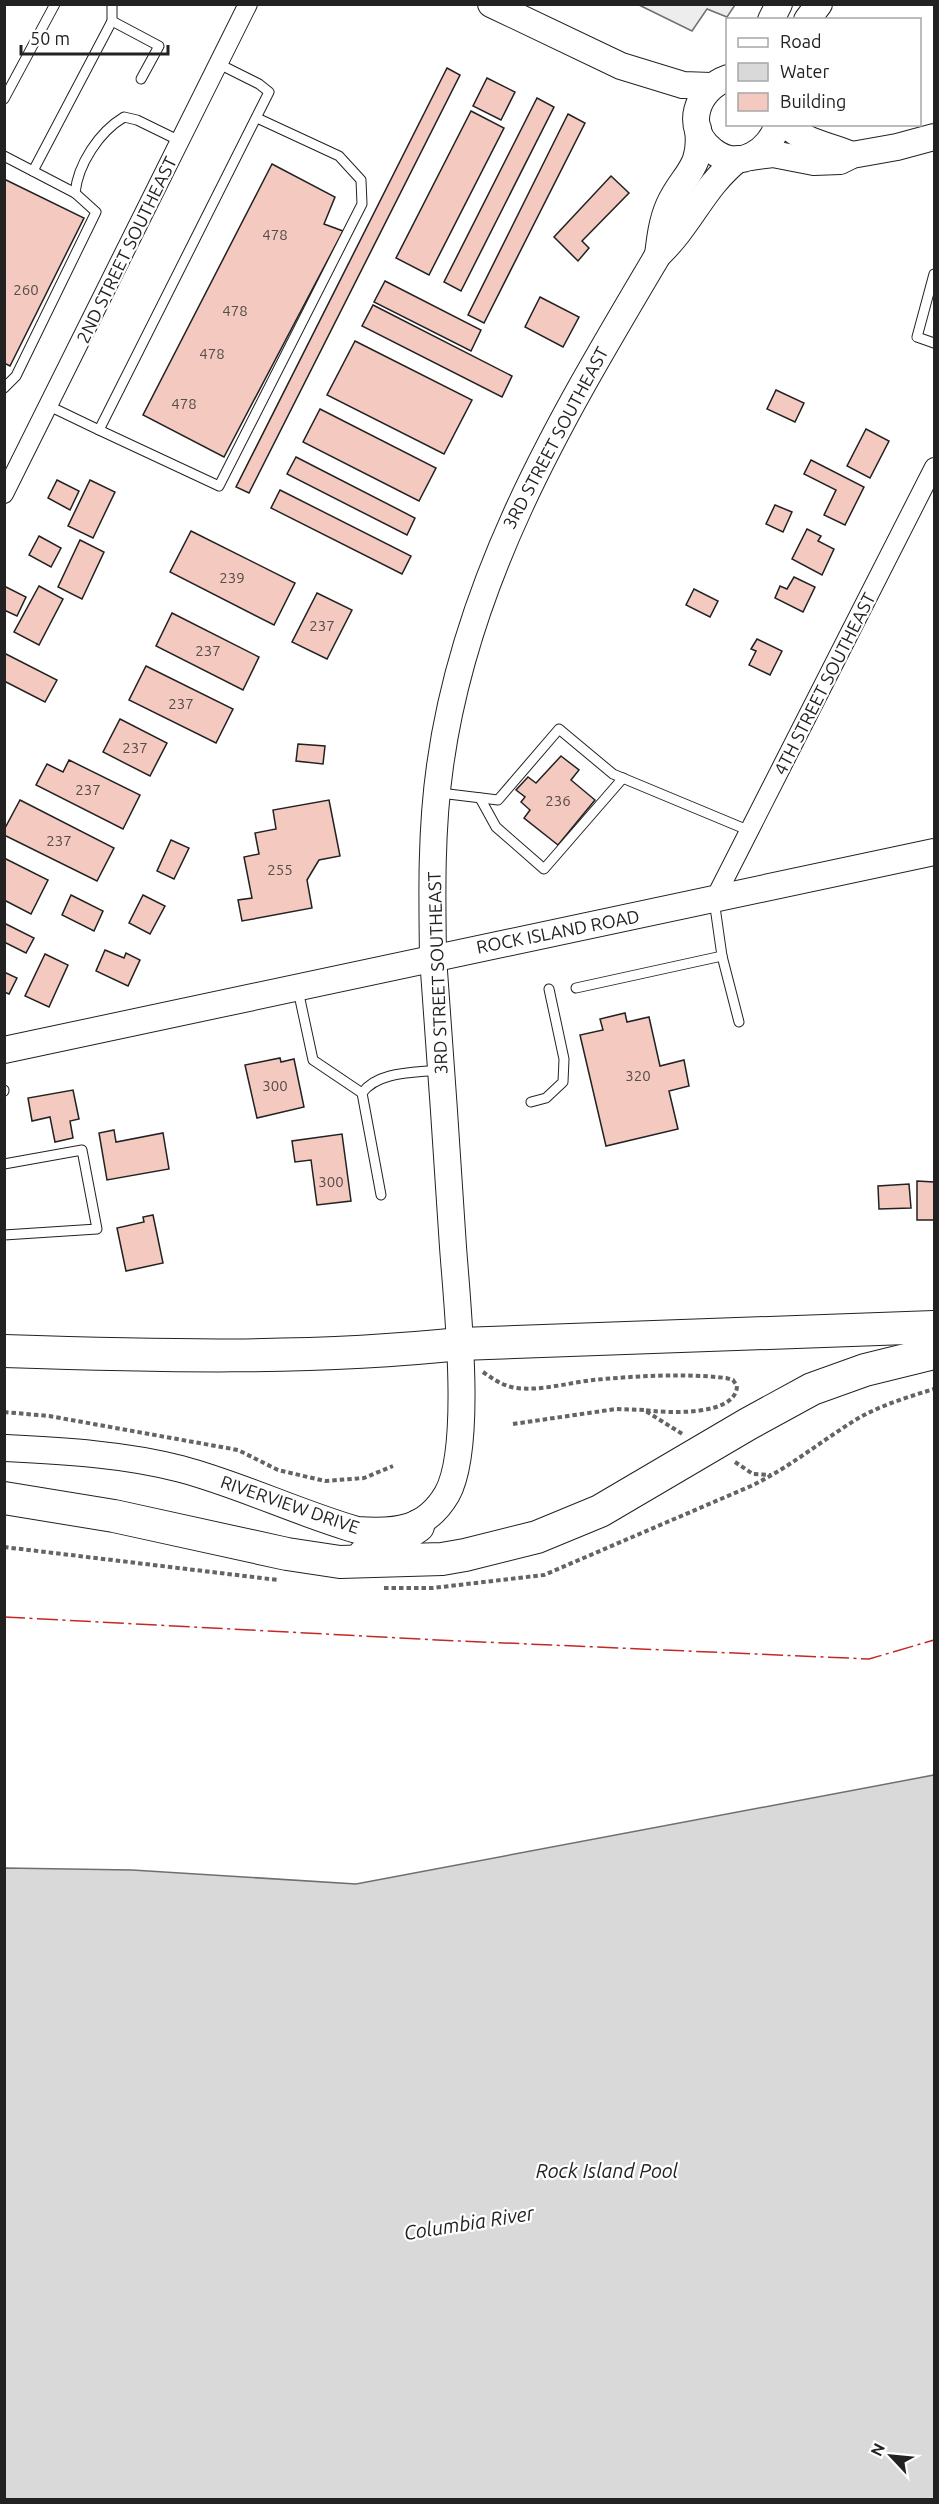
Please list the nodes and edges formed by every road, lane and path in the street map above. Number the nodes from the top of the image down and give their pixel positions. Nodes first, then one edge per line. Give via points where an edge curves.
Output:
1 (55, 4) edge
2 (112, 4) edge
3 (248, 4) edge
4 (491, 4) edge
5 (779, 4) edge
6 (819, 4) edge
7 (772, 18) edge
8 (808, 18) edge
9 (112, 21) junction
10 (219, 64) junction
11 (621, 66) junction
12 (141, 79) dead end
13 (719, 82) edge
14 (4, 99) edge
15 (257, 118) junction
16 (697, 124) junction
17 (777, 126) edge
18 (789, 126) edge
19 (934, 137) edge
20 (180, 141) junction
21 (852, 155) junction
22 (4, 156) edge
23 (744, 158) junction
24 (33, 171) junction
25 (75, 193) junction
26 (658, 255) junction
27 (934, 274) edge
28 (934, 343) edge
29 (4, 388) edge
30 (49, 406) junction
31 (99, 430) junction
32 (934, 468) edge
33 (4, 494) edge
34 (623, 778) junction
35 (437, 793) junction
36 (480, 798) junction
37 (750, 831) junction
38 (934, 852) edge
39 (714, 900) junction
40 (722, 956) junction
41 (434, 957) junction
42 (297, 988) junction
43 (576, 988) dead end
44 (549, 989) dead end
45 (738, 1022) dead end
46 (4, 1050) edge
47 (441, 1070) junction
48 (362, 1093) junction
49 (531, 1102) dead end
50 (4, 1164) edge
51 (381, 1195) dead end
52 (4, 1235) edge
53 (934, 1327) edge
54 (460, 1344) junction
55 (4, 1351) edge
56 (934, 1353) edge
57 (934, 1389) edge
58 (644, 1410) junction
59 (4, 1412) edge
60 (513, 1424) dead end
61 (684, 1435) dead end
62 (4, 1448) edge
63 (735, 1462) dead end
64 (393, 1466) dead end
65 (4, 1498) edge
66 (418, 1526) junction
67 (340, 1562) junction

1 - 14 lane
2 - 9 lane
3 - 10 street, 2ND STREET SOUTHEAST
4 - 11 street
5 - 7 street
6 - 8 street
9 - 12 lane via 159,46
9 - 24 lane
10 - 15 lane via 269,92
10 - 20 street, 2ND STREET SOUTHEAST
11 - 13 street via 683,86
11 - 16 street via 644,89 678,101
13 - 16 street, 3RD STREET SOUTHEAST via 699,101
15 - 31 lane
15 - 31 lane via 339,156 361,180 362,204 219,486
16 - 23 street via 713,152 726,158
16 - 26 street, 3RD STREET SOUTHEAST via 699,152 662,222
17 - 23 street, 3RD STREET SOUTHEAST via 766,148
18 - 21 street via 806,139
19 - 21 street
20 - 25 lane via 124,117 108,126 84,163
20 - 30 street, 2ND STREET SOUTHEAST
21 - 23 street via 829,162 773,154
22 - 24 lane
23 - 26 street, 3RD STREET SOUTHEAST via 711,184 680,233
24 - 25 lane
25 - 29 lane via 96,212 16,376
26 - 35 street, 3RD STREET SOUTHEAST via 562,419 505,537 478,607 456,684
27 - 28 lane via 917,337
30 - 31 lane
30 - 33 street, 2ND STREET SOUTHEAST
32 - 37 street, 4TH STREET SOUTHEAST
34 - 36 lane via 560,729 498,800
34 - 36 lane via 544,869 496,827
34 - 37 lane
35 - 36 lane
35 - 41 street, 3RD STREET SOUTHEAST
37 - 39 street, 4TH STREET SOUTHEAST
38 - 39 street, ROCK ISLAND ROAD
39 - 40 lane
39 - 41 street, ROCK ISLAND ROAD
40 - 43 lane
40 - 45 lane
41 - 42 street, ROCK ISLAND ROAD
41 - 47 street, 3RD STREET SOUTHEAST
42 - 46 street, ROCK ISLAND ROAD
42 - 48 lane via 313,1060
44 - 49 lane via 564,1059 563,1082 546,1098
47 - 48 lane via 394,1075 369,1083
47 - 54 street, 3RD STREET SOUTHEAST
48 - 51 lane
50 - 52 lane via 82,1150 97,1229
53 - 54 highway
54 - 55 highway via 388,1352 201,1357
54 - 58 path via 476,1367 514,1388 672,1376 726,1378 737,1386 731,1400 698,1411
54 - 66 street via 457,1467 440,1506
56 - 67 highway via 865,1370 812,1389 607,1507 537,1537 454,1557
57 - 63 path via 858,1419 778,1474 753,1474
58 - 60 path via 616,1409
58 - 61 path
59 - 64 path via 49,1416 238,1450 278,1470 325,1481 364,1478
62 - 66 street, RIVERVIEW DRIVE via 119,1457 180,1469 357,1530 381,1532
65 - 67 highway
66 - 67 highway via 377,1552

